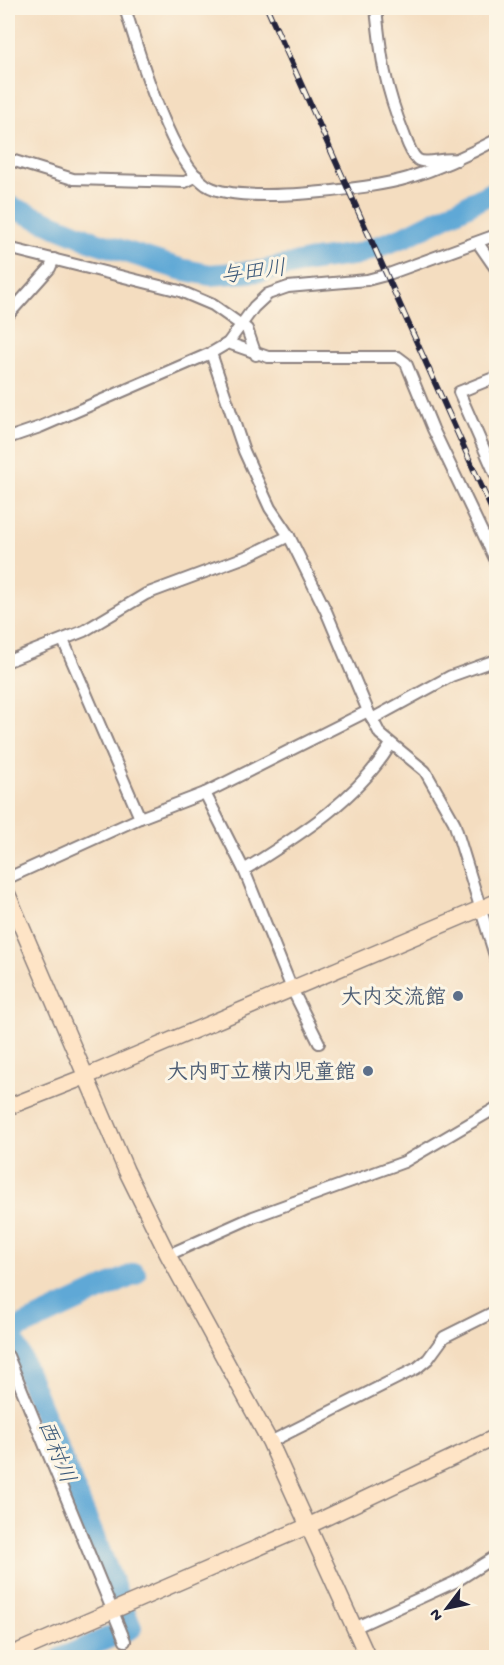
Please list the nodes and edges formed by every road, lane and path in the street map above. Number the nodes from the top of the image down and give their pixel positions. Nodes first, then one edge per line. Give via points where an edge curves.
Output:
1 (124, 8) edge
2 (376, 8) edge
3 (496, 140) edge
4 (8, 159) edge
5 (459, 160) junction
6 (197, 176) junction
7 (496, 235) edge
8 (478, 243) junction
9 (8, 248) edge
10 (54, 259) junction
11 (496, 269) edge
12 (8, 315) edge
13 (240, 325) junction
14 (228, 343) junction
15 (211, 353) junction
16 (256, 355) junction
17 (496, 377) edge
18 (8, 438) edge
19 (496, 476) edge
20 (289, 536) junction
21 (496, 561) edge
22 (63, 640) junction
23 (496, 660) edge
24 (8, 661) edge
25 (370, 715) junction
26 (391, 744) junction
27 (205, 793) junction
28 (140, 818) junction
29 (244, 870) junction
30 (8, 878) edge
31 (8, 895) edge
32 (496, 902) edge
33 (480, 909) junction
34 (496, 959) edge
35 (292, 989) junction
36 (319, 1043) dead end
37 (87, 1076) junction
38 (8, 1107) edge
39 (496, 1108) edge
40 (168, 1255) junction
41 (496, 1311) edge
42 (8, 1356) edge
43 (496, 1437) edge
44 (270, 1442) junction
45 (308, 1526) junction
46 (496, 1556) edge
47 (115, 1611) junction
48 (354, 1628) junction
49 (125, 1641) dead end
50 (8, 1656) edge
51 (368, 1658) edge

1 - 6 street via 165,120 179,151
2 - 5 street via 384,81 410,147 417,159 425,162 448,157
3 - 5 street
4 - 6 street via 73,179 185,182
5 - 6 street via 375,186 286,196 227,193 206,185
7 - 8 street
8 - 11 street
8 - 13 street via 367,280 288,287 268,294
9 - 10 street
10 - 12 street
10 - 13 street via 180,291 213,305
13 - 14 street
13 - 16 street via 246,329
14 - 15 street
14 - 16 street
15 - 18 street
15 - 20 street via 244,450 270,508
16 - 21 street via 398,357 406,363
17 - 19 street via 459,393
20 - 22 street via 248,556 146,594
20 - 25 street
22 - 24 street
22 - 28 street
23 - 25 street via 451,676
25 - 26 street via 380,734
25 - 27 street
26 - 29 street via 380,761 317,823
26 - 33 street via 425,771 454,822
27 - 28 street
27 - 29 street
28 - 30 street
29 - 35 street
31 - 37 street
32 - 33 street
33 - 34 street
33 - 35 street
35 - 36 street
35 - 37 street
37 - 38 street
37 - 40 street via 126,1170
39 - 40 street via 404,1162 273,1210
40 - 44 street
41 - 44 street via 444,1337 417,1368
42 - 47 street
43 - 45 street
44 - 45 street
45 - 47 street
45 - 48 street
46 - 48 street via 455,1582
47 - 49 street
47 - 50 street
48 - 51 street

